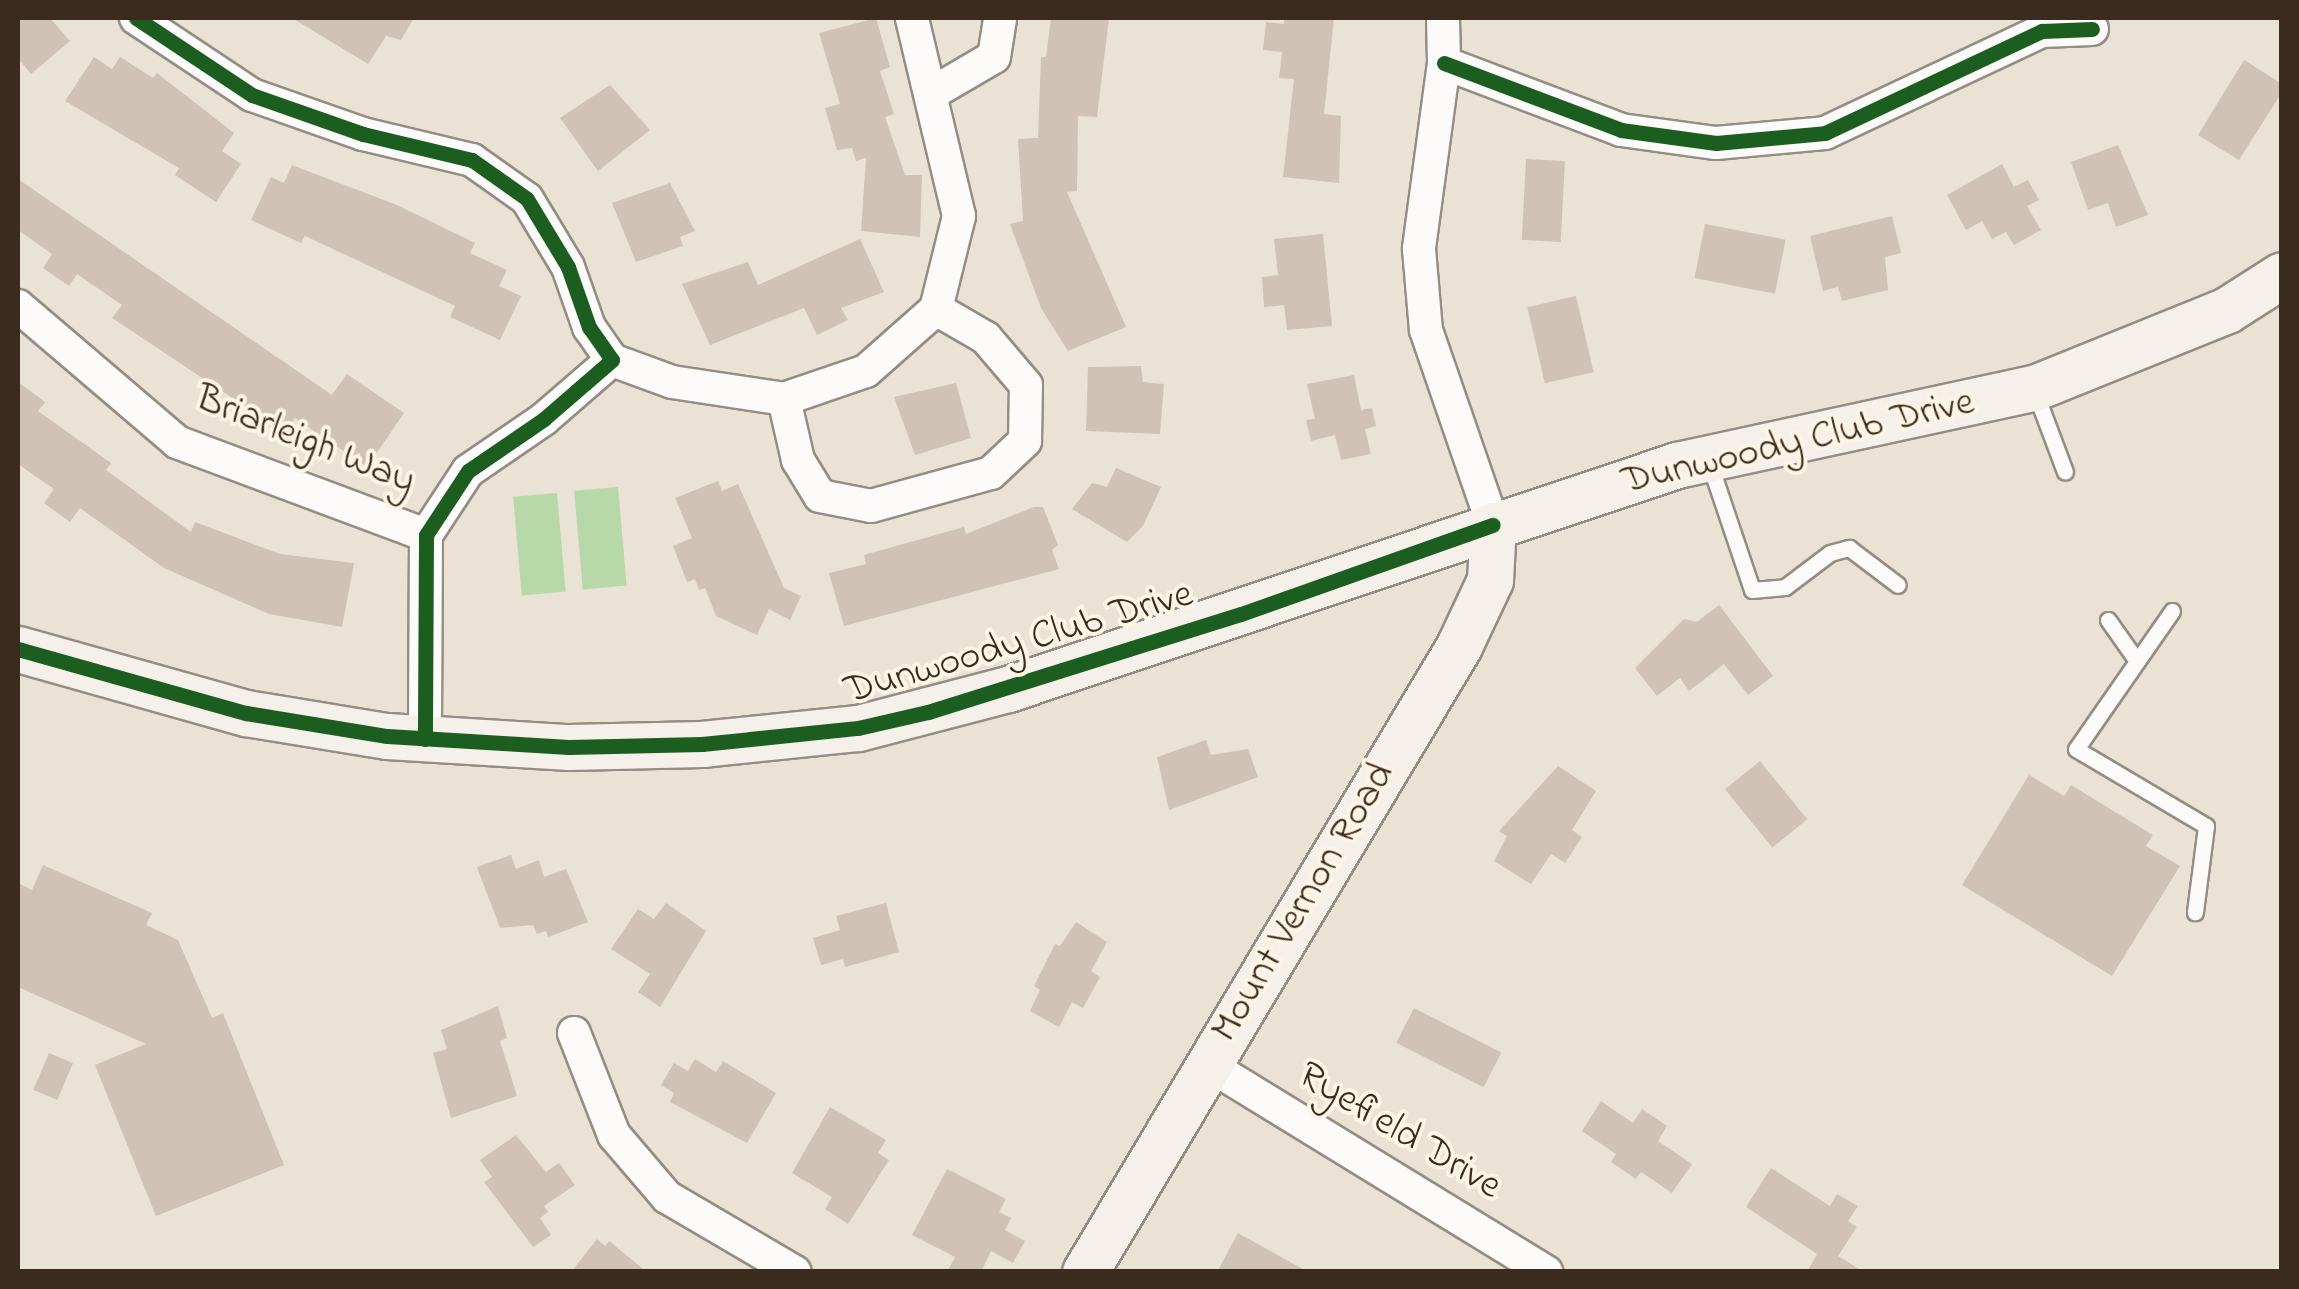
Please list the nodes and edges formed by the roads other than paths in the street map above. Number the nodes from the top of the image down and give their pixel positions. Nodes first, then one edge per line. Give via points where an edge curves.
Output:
1 (136, 18) edge
2 (912, 18) edge
3 (1000, 18) edge
4 (1443, 18) edge
5 (2092, 29) dead end
6 (1444, 64) junction
7 (934, 92) junction
8 (2282, 275) edge
9 (18, 306) edge
10 (936, 309) junction
11 (612, 360) junction
12 (2034, 388) junction
13 (784, 399) junction
14 (1708, 458) junction
15 (2065, 472) dead end
16 (1493, 524) junction
17 (426, 535) junction
18 (1898, 586) dead end
19 (2172, 611) dead end
20 (2108, 620) dead end
21 (18, 649) edge
22 (2138, 661) junction
23 (424, 739) junction
24 (2195, 912) dead end
25 (574, 1034) dead end
26 (1207, 1064) junction
27 (796, 1272) edge
28 (1085, 1272) edge
29 (1546, 1272) edge

1 - 11 street via 252,95 364,134 472,160 527,199 568,267 588,327
2 - 7 street
3 - 7 street via 994,57
4 - 6 street
5 - 6 street via 2042,31 1825,133 1716,143 1621,130
6 - 16 street via 1419,249 1426,330
7 - 10 street via 959,216
8 - 12 main road, Dunwoody Club Drive via 2227,310 2102,366
9 - 17 street, Briarleigh Way via 177,442
10 - 13 street via 866,371
10 - 13 street via 986,338 1026,385 1025,441 991,473 871,506 820,496 798,460
11 - 13 street via 672,382
11 - 17 street via 544,419 468,471
12 - 14 main road, Dunwoody Club Drive
12 - 15 lane
14 - 16 main road, Dunwoody Club Drive
14 - 18 lane via 1752,590 1785,587 1830,553 1848,548
16 - 23 main road, Dunwoody Club Drive via 1008,689 858,728 569,747
16 - 26 main road, Mount Vernon Road via 1490,580 1458,646
17 - 23 street
19 - 22 lane
20 - 22 lane
21 - 23 main road, Dunwoody Club Drive via 246,713
22 - 24 lane via 2076,748 2206,826
25 - 27 street via 614,1135 667,1197
26 - 28 main road, Mount Vernon Road
26 - 29 street, Ryefield Drive

